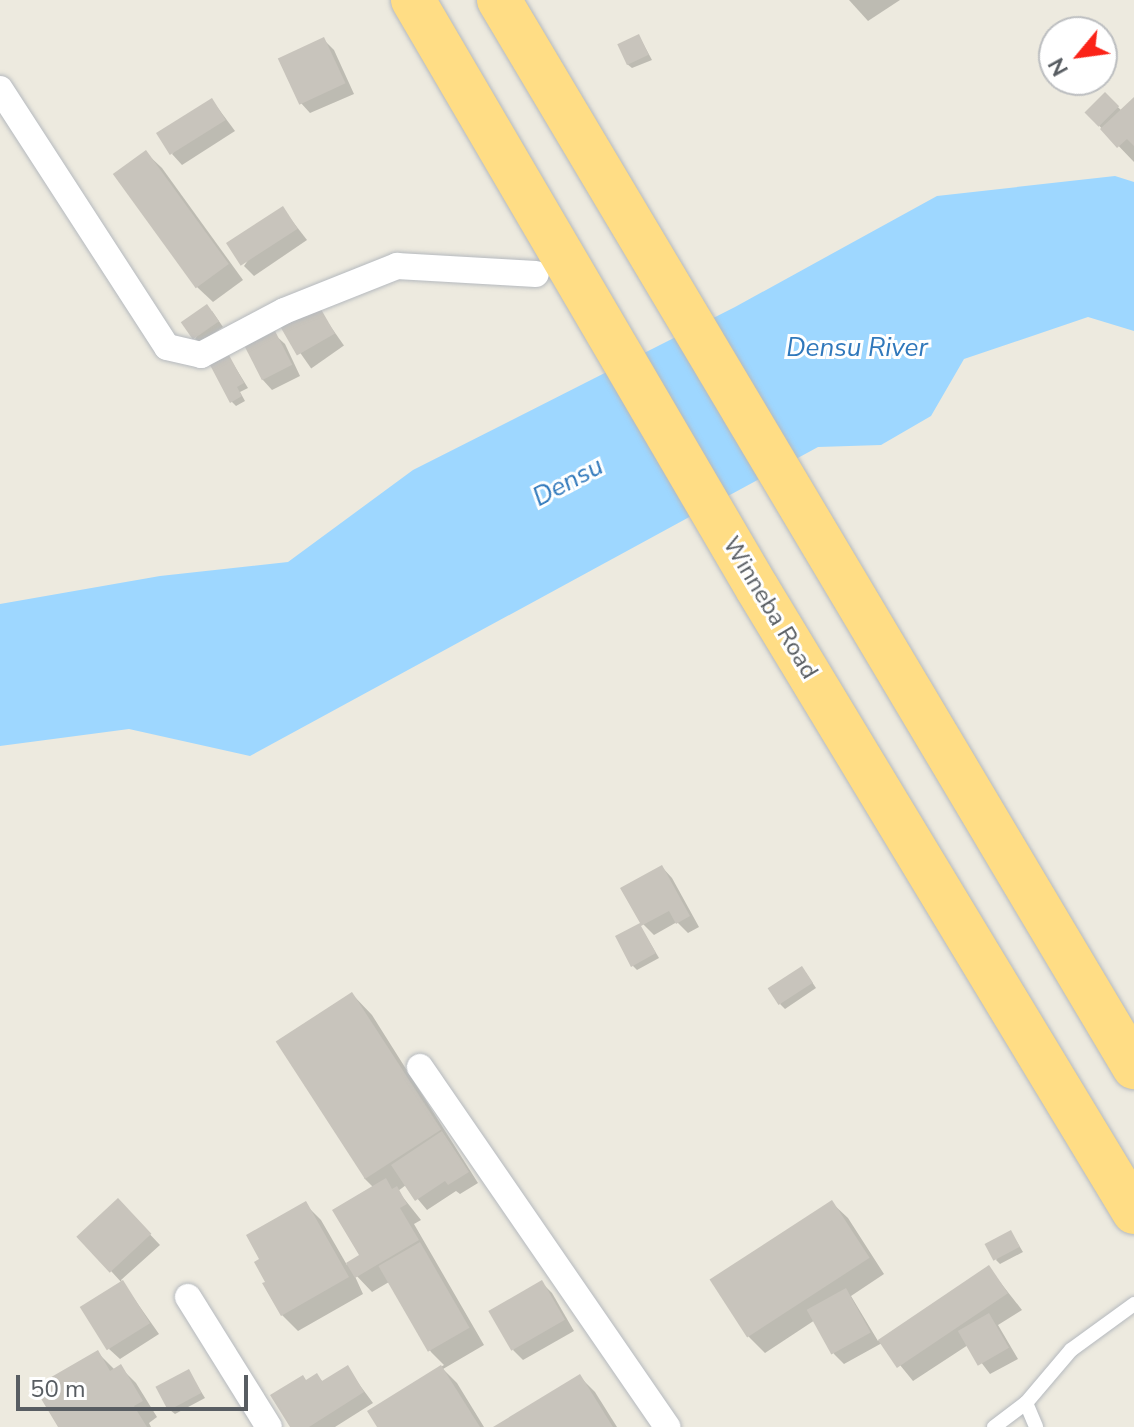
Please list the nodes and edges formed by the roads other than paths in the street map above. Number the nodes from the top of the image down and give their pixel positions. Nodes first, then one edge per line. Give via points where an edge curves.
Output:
1 (413, 0) edge
2 (499, 0) edge
3 (0, 89) edge
4 (536, 274) dead end
5 (420, 1067) dead end
6 (1134, 1067) edge
7 (1134, 1212) edge
8 (188, 1297) dead end
9 (1134, 1304) edge
10 (1026, 1403) junction
11 (269, 1427) edge
12 (667, 1427) edge
13 (994, 1427) edge
14 (1036, 1427) edge

1 - 7 highway, Winneba Road via 757,588
2 - 6 highway
3 - 4 street via 167,347 201,355 284,311 397,266
5 - 12 street
8 - 11 street
9 - 10 lane via 1071,1350
10 - 13 lane
10 - 14 lane

